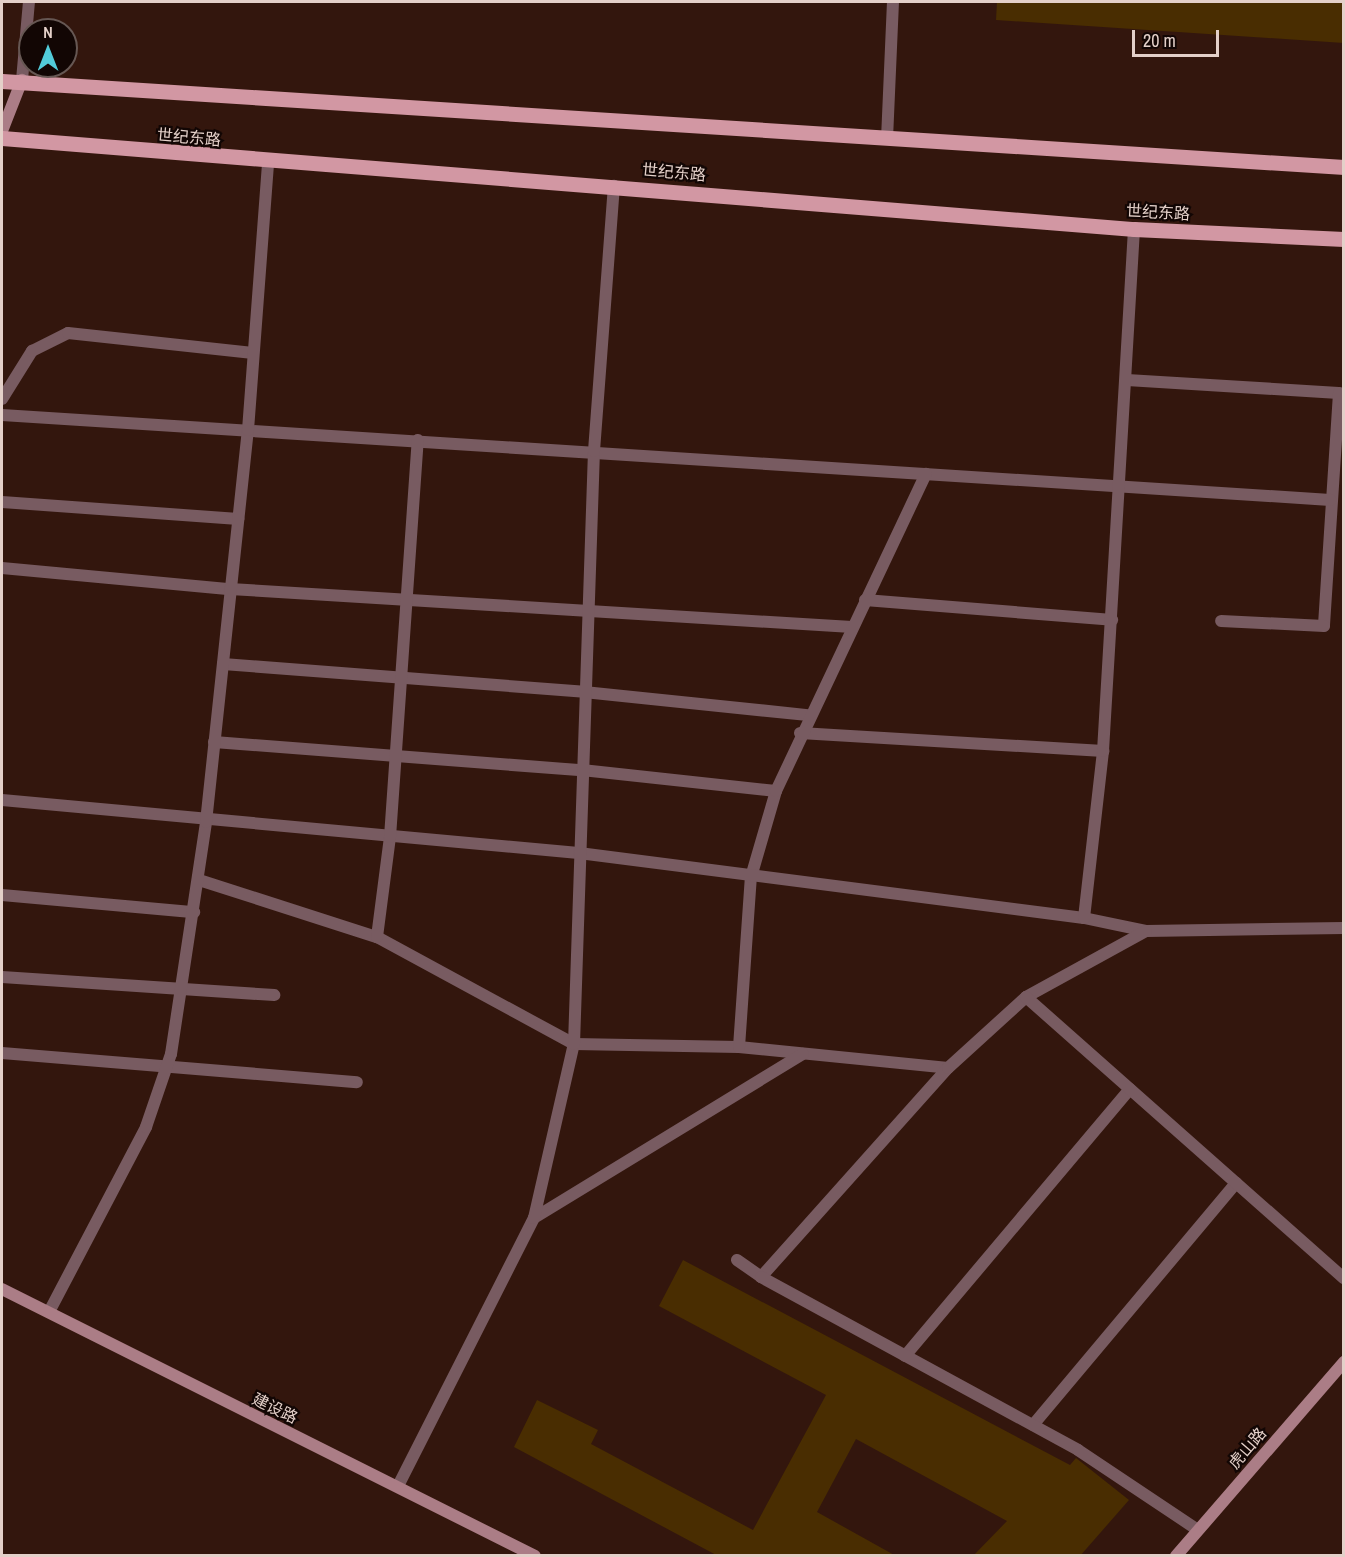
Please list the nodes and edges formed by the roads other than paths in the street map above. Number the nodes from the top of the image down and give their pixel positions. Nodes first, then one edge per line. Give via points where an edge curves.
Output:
1 (29, 2) edge
2 (893, 2) edge
3 (22, 80) junction
4 (2, 81) edge
5 (2, 131) edge
6 (2, 138) edge
7 (887, 139) junction
8 (268, 162) junction
9 (1344, 166) edge
10 (614, 186) junction
11 (1134, 229) junction
12 (1344, 239) edge
13 (253, 353) junction
14 (1127, 380) junction
15 (2, 399) edge
16 (2, 415) edge
17 (248, 430) junction
18 (417, 440) junction
19 (594, 452) junction
20 (926, 474) junction
21 (1120, 487) junction
22 (1330, 500) junction
23 (2, 502) edge
24 (238, 519) junction
25 (2, 568) edge
26 (230, 589) junction
27 (408, 600) junction
28 (865, 600) junction
29 (587, 607) junction
30 (1112, 620) junction
31 (1221, 621) dead end
32 (852, 627) junction
33 (223, 664) junction
34 (401, 675) junction
35 (584, 692) junction
36 (808, 715) junction
37 (800, 733) junction
38 (214, 742) junction
39 (1103, 751) junction
40 (397, 755) junction
41 (582, 770) junction
42 (776, 791) junction
43 (2, 800) edge
44 (206, 822) junction
45 (390, 837) junction
46 (579, 853) junction
47 (751, 877) junction
48 (199, 880) junction
49 (2, 895) edge
50 (194, 912) junction
51 (1084, 918) junction
52 (1344, 928) edge
53 (1146, 931) junction
54 (377, 937) junction
55 (2, 977) edge
56 (182, 986) junction
57 (274, 995) dead end
58 (1026, 997) junction
59 (574, 1044) junction
60 (739, 1047) junction
61 (2, 1053) edge
62 (803, 1054) junction
63 (168, 1065) junction
64 (948, 1068) junction
65 (357, 1082) dead end
66 (1130, 1089) junction
67 (1236, 1183) junction
68 (534, 1218) junction
69 (737, 1260) dead end
70 (761, 1277) junction
71 (1344, 1278) edge
72 (2, 1289) edge
73 (49, 1312) junction
74 (905, 1356) junction
75 (1344, 1362) edge
76 (1033, 1425) junction
77 (398, 1486) junction
78 (1198, 1530) junction
79 (535, 1556) edge
80 (1176, 1556) edge

1 - 3 street
2 - 7 street
3 - 4 main road
3 - 5 street
3 - 7 main road
6 - 8 main road, 世纪东路
7 - 9 main road
8 - 10 main road, 世纪东路
8 - 13 street
10 - 11 main road, 世纪东路
10 - 19 street
11 - 12 main road, 世纪东路
11 - 14 street
13 - 15 street via 68,333 32,351
13 - 17 street
14 - 21 street
14 - 22 street via 1339,393
16 - 17 street
17 - 18 street
17 - 24 street
18 - 19 street
18 - 27 street
19 - 20 street
19 - 29 street
20 - 21 street
20 - 28 street
21 - 22 street
21 - 30 street
22 - 31 street via 1324,626
23 - 24 street
24 - 26 street
25 - 26 street
26 - 27 street
26 - 33 street
27 - 29 street
27 - 34 street
28 - 30 street
28 - 32 street
29 - 32 street
29 - 35 street
30 - 39 street
32 - 36 street
33 - 34 street
33 - 38 street
34 - 35 street
34 - 40 street
35 - 36 street
35 - 41 street
36 - 37 street
37 - 39 street
37 - 42 street
38 - 40 street
38 - 44 street
39 - 51 street
40 - 41 street
40 - 45 street
41 - 42 street
41 - 46 street
42 - 47 street
43 - 44 street
44 - 45 street
44 - 48 street
45 - 46 street
45 - 54 street
46 - 47 street
46 - 59 street
47 - 51 street
47 - 60 street
48 - 50 street
48 - 54 street
49 - 50 street
50 - 56 street
51 - 53 street
52 - 53 street
53 - 58 street
54 - 59 street
55 - 56 street
56 - 57 street
56 - 63 street
58 - 64 street
58 - 66 street
59 - 60 street
59 - 68 street
60 - 62 street
61 - 63 street
62 - 64 street
62 - 68 street
63 - 65 street
63 - 73 street via 146,1127
64 - 70 street
66 - 67 street
66 - 74 street
67 - 71 street
67 - 76 street
68 - 77 street
69 - 70 street
70 - 74 street
72 - 73 street, 建设路
73 - 77 street, 建设路
74 - 76 street
75 - 78 street, 虎山路
76 - 78 street via 1111,1470
77 - 79 street, 建设路
78 - 80 street, 虎山路

